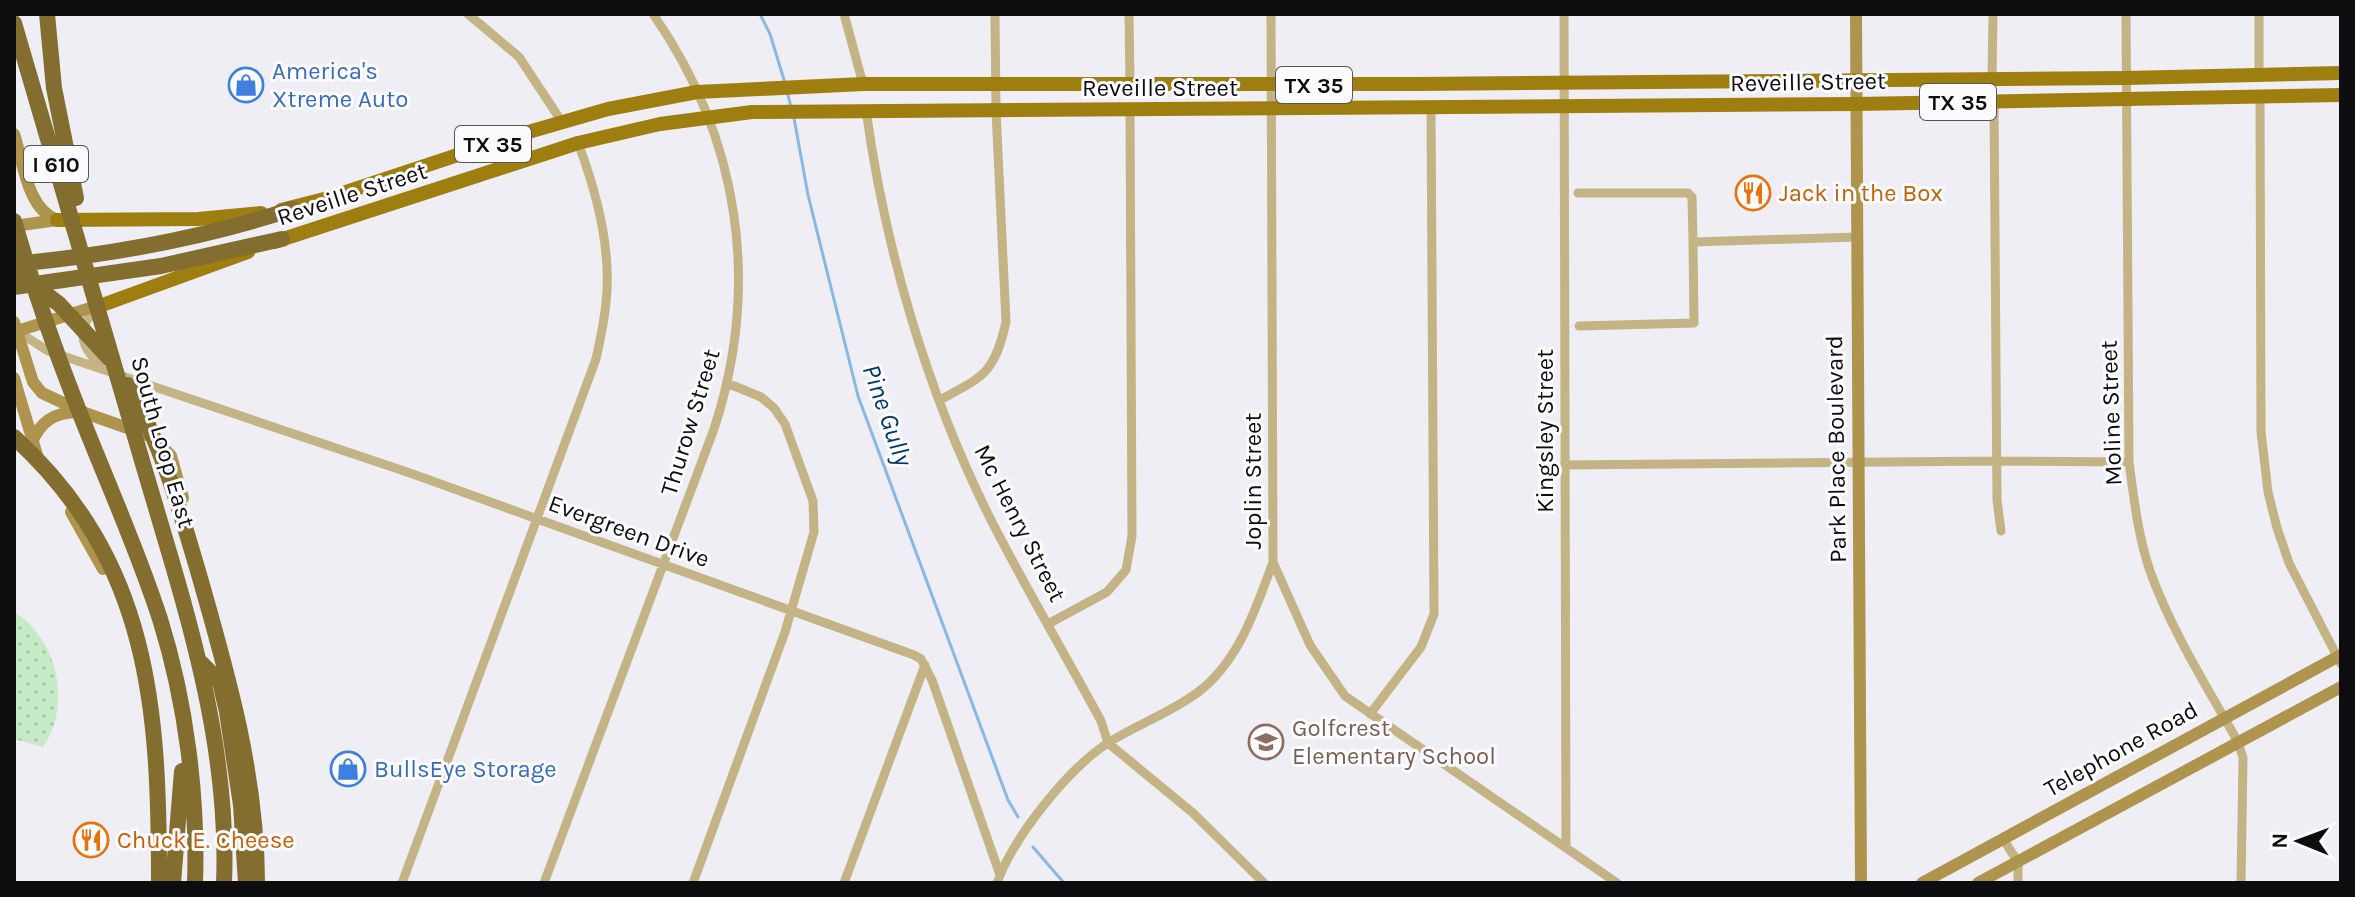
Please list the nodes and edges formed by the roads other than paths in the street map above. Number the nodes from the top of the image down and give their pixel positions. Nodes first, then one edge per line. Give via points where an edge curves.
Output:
1 (47, 14) edge
2 (468, 14) edge
3 (653, 14) edge
4 (844, 14) edge
5 (995, 14) edge
6 (1129, 14) edge
7 (1271, 14) edge
8 (1564, 14) edge
9 (1856, 14) edge
10 (1993, 14) edge
11 (2126, 14) edge
12 (2259, 14) edge
13 (14, 23) edge
14 (2341, 73) edge
15 (2259, 75) junction
16 (2127, 78) junction
17 (1992, 79) junction
18 (1565, 81) junction
19 (1857, 81) junction
20 (863, 84) junction
21 (996, 84) junction
22 (1130, 85) junction
23 (1271, 85) junction
24 (697, 92) junction
25 (2341, 95) edge
26 (2260, 97) junction
27 (2127, 99) junction
28 (1994, 102) junction
29 (1857, 104) junction
30 (1565, 106) junction
31 (1431, 108) junction
32 (1272, 109) junction
33 (866, 110) junction
34 (1130, 110) junction
35 (996, 111) junction
36 (708, 116) junction
37 (562, 122) junction
38 (14, 134) edge
39 (578, 143) junction
40 (435, 163) junction
41 (449, 185) junction
42 (1578, 193) dead end
43 (292, 209) junction
44 (57, 220) junction
45 (14, 223) edge
46 (1857, 237) junction
47 (282, 239) junction
48 (1693, 242) junction
49 (14, 264) edge
50 (14, 270) edge
51 (14, 287) edge
52 (101, 304) junction
53 (1579, 326) dead end
54 (15, 329) edge
55 (105, 369) junction
56 (14, 378) edge
57 (727, 383) junction
58 (940, 400) junction
59 (85, 413) junction
60 (14, 437) edge
61 (31, 444) junction
62 (1996, 461) junction
63 (2129, 462) junction
64 (1857, 463) junction
65 (1564, 465) junction
66 (538, 519) junction
67 (2001, 531) dead end
68 (1273, 562) junction
69 (663, 565) junction
70 (790, 610) junction
71 (1048, 624) junction
72 (2340, 659) edge
73 (199, 661) junction
74 (925, 665) junction
75 (2341, 687) edge
76 (1370, 714) junction
77 (2224, 718) junction
78 (185, 738) junction
79 (2238, 742) junction
80 (1108, 743) junction
81 (2108, 782) junction
82 (2122, 806) junction
83 (2003, 839) junction
84 (1566, 848) junction
85 (2018, 862) junction
86 (999, 879) edge
87 (160, 883) edge
88 (173, 883) edge
89 (195, 883) edge
90 (224, 883) edge
91 (246, 883) edge
92 (257, 883) edge
93 (264, 883) edge
94 (402, 883) edge
95 (544, 883) edge
96 (693, 883) edge
97 (844, 883) edge
98 (1264, 883) edge
99 (1617, 883) edge
100 (1861, 883) edge
101 (1922, 883) edge
102 (1978, 883) edge
103 (2018, 883) edge
104 (2241, 883) edge

1 - 52 highway via 54,88
2 - 37 street via 519,57
3 - 24 street, Thurow Street
4 - 20 street
5 - 21 street
6 - 22 street
7 - 23 street, Joplin Street
8 - 18 street, Kingsley Street
9 - 19 main road, Park Place Boulevard
10 - 17 street
11 - 16 street, Moline Street
12 - 15 street
13 - 52 highway, South Loop East / I 610
14 - 15 main road, Reveille Street / TX 35
15 - 16 main road, Reveille Street / TX 35
16 - 17 main road, Reveille Street / TX 35
16 - 27 street, Moline Street
17 - 19 main road, Reveille Street / TX 35
18 - 19 main road, Reveille Street / TX 35
18 - 23 main road, Reveille Street / TX 35
18 - 30 street, Kingsley Street
19 - 29 main road, Park Place Boulevard
20 - 21 main road, Reveille Street / TX 35
20 - 24 main road, Reveille Street / TX 35
21 - 22 main road, Reveille Street / TX 35
21 - 35 street
22 - 23 main road, Reveille Street / TX 35
23 - 32 street, Joplin Street
24 - 36 street, Thurow Street
24 - 37 main road, Reveille Street / TX 35
25 - 26 main road, Reveille Street / TX 35
26 - 27 main road, Reveille Street / TX 35
26 - 72 street via 2261,432 2268,492 2289,563
27 - 28 main road, Reveille Street / TX 35
27 - 63 street, Moline Street
28 - 29 main road, Reveille Street / TX 35
28 - 62 street
29 - 30 main road, Reveille Street / TX 35
29 - 46 main road, Park Place Boulevard
30 - 31 main road, Reveille Street / TX 35
30 - 65 street, Kingsley Street
31 - 32 main road, Reveille Street / TX 35
31 - 76 street via 1434,614 1421,647
32 - 34 main road, Reveille Street / TX 35
32 - 68 street, Joplin Street
33 - 35 main road, Reveille Street / TX 35
33 - 36 main road, Reveille Street / TX 35
33 - 58 street, Mc Henry Street via 897,269
34 - 35 main road, Reveille Street / TX 35
34 - 71 street via 1130,547 1126,570 1107,592
35 - 58 street via 1006,322 999,353 981,377
36 - 39 main road, Reveille Street / TX 35
36 - 57 street, Thurow Street via 727,176 739,259 739,316
37 - 40 main road, Reveille Street / TX 35
38 - 44 main road via 35,201
39 - 41 main road, Reveille Street / TX 35
39 - 66 street via 605,246 606,301 596,359
40 - 41 main road
40 - 43 main road, Reveille Street / TX 35
41 - 47 main road, Reveille Street / TX 35
42 - 48 street via 1688,193
43 - 44 main road, Reveille Street via 198,219
43 - 49 highway, TX 35 via 117,252
44 - 45 main road, Reveille Street
45 - 78 highway via 48,329 161,623
46 - 48 street
46 - 64 main road, Park Place Boulevard
47 - 51 highway, TX 35 via 119,273
47 - 52 main road, Reveille Street
48 - 53 street via 1694,323
50 - 92 highway via 59,304 100,346 137,401 158,450 241,730
52 - 54 main road, Reveille Street
52 - 55 street via 86,320 82,341
52 - 73 highway, South Loop East / I 610
54 - 55 street, Evergreen Drive via 48,351
54 - 59 main road via 33,382 42,393
55 - 66 street, Evergreen Drive
56 - 61 main road
57 - 69 street, Thurow Street
57 - 70 street via 761,397 781,417 813,501 813,541
58 - 71 street, Mc Henry Street via 989,517
59 - 61 main road via 50,418
59 - 93 main road via 153,437 171,456 246,724 258,794
60 - 87 highway via 81,515 133,621 152,705
61 - 87 main road via 105,572 144,677 163,782
62 - 63 street
62 - 64 street
62 - 67 street
63 - 77 street, Moline Street via 2150,570
64 - 65 street
64 - 100 main road, Park Place Boulevard
65 - 84 street, Kingsley Street
66 - 69 street, Evergreen Drive
66 - 94 street
68 - 76 street, Joplin Street via 1310,645 1345,696
68 - 80 street via 1252,619 1226,663 1198,692
69 - 70 street, Evergreen Drive
69 - 95 street, Thurow Street
70 - 74 street, Evergreen Drive via 914,655
70 - 96 street
71 - 80 street, Mc Henry Street
72 - 77 main road, Telephone Road
73 - 90 highway, South Loop East / I 610 via 221,782
73 - 91 highway via 220,682 227,712
74 - 86 street
74 - 97 street
75 - 79 main road, Telephone Road
76 - 84 street, Joplin Street
77 - 79 street, Moline Street
77 - 81 main road, Telephone Road
78 - 88 highway
78 - 89 highway
79 - 82 main road, Telephone Road
79 - 104 street, Moline Street via 2243,758
80 - 86 street via 1051,793
80 - 98 street, Mc Henry Street via 1193,813
81 - 82 main road
81 - 83 main road, Telephone Road
82 - 85 main road, Telephone Road
83 - 85 street
83 - 101 main road, Telephone Road
84 - 99 street, Joplin Street
85 - 102 main road, Telephone Road
85 - 103 street

